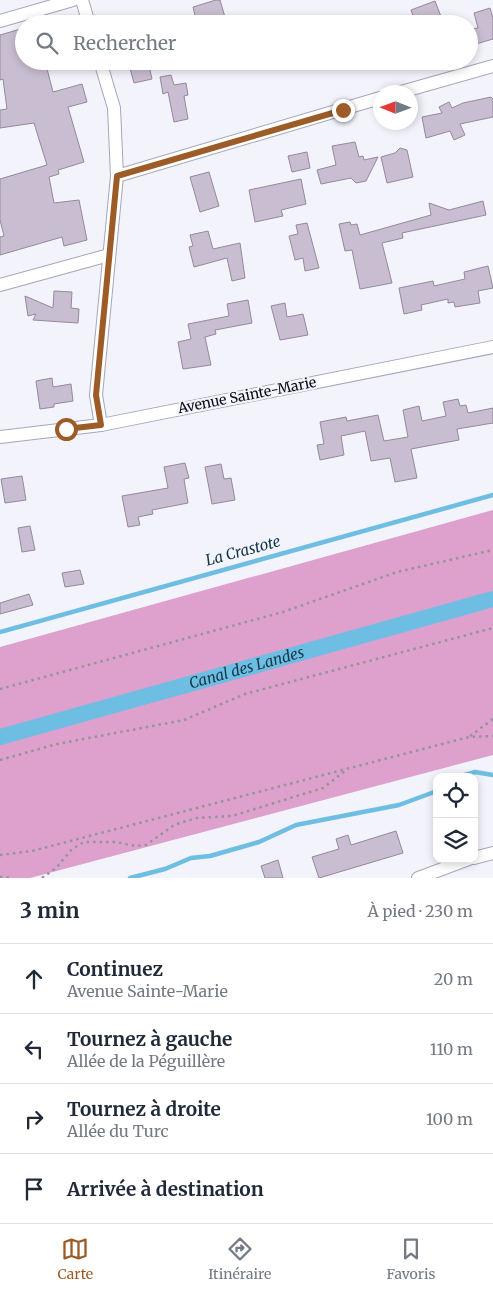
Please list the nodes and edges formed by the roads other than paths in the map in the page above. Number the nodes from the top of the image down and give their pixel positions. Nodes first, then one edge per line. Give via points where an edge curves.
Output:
1 (73, 0) edge
2 (82, 0) edge
3 (21, 15) edge
4 (86, 15) edge
5 (15, 17) edge
6 (0, 21) edge
7 (493, 66) edge
8 (103, 70) edge
9 (418, 87) edge
10 (373, 100) edge
11 (117, 176) junction
12 (109, 255) junction
13 (0, 285) edge
14 (493, 347) edge
15 (101, 425) junction
16 (0, 437) edge
17 (493, 853) edge
18 (478, 857) edge
19 (458, 863) edge
20 (418, 878) edge

1 - 3 street
2 - 4 street
5 - 6 street
7 - 9 street
8 - 11 street via 114,108
10 - 11 street
11 - 12 street
12 - 13 street
12 - 15 street via 96,395
14 - 15 street, Avenue Sainte-Marie
15 - 16 street, Avenue Sainte-Marie
17 - 18 street
19 - 20 street

